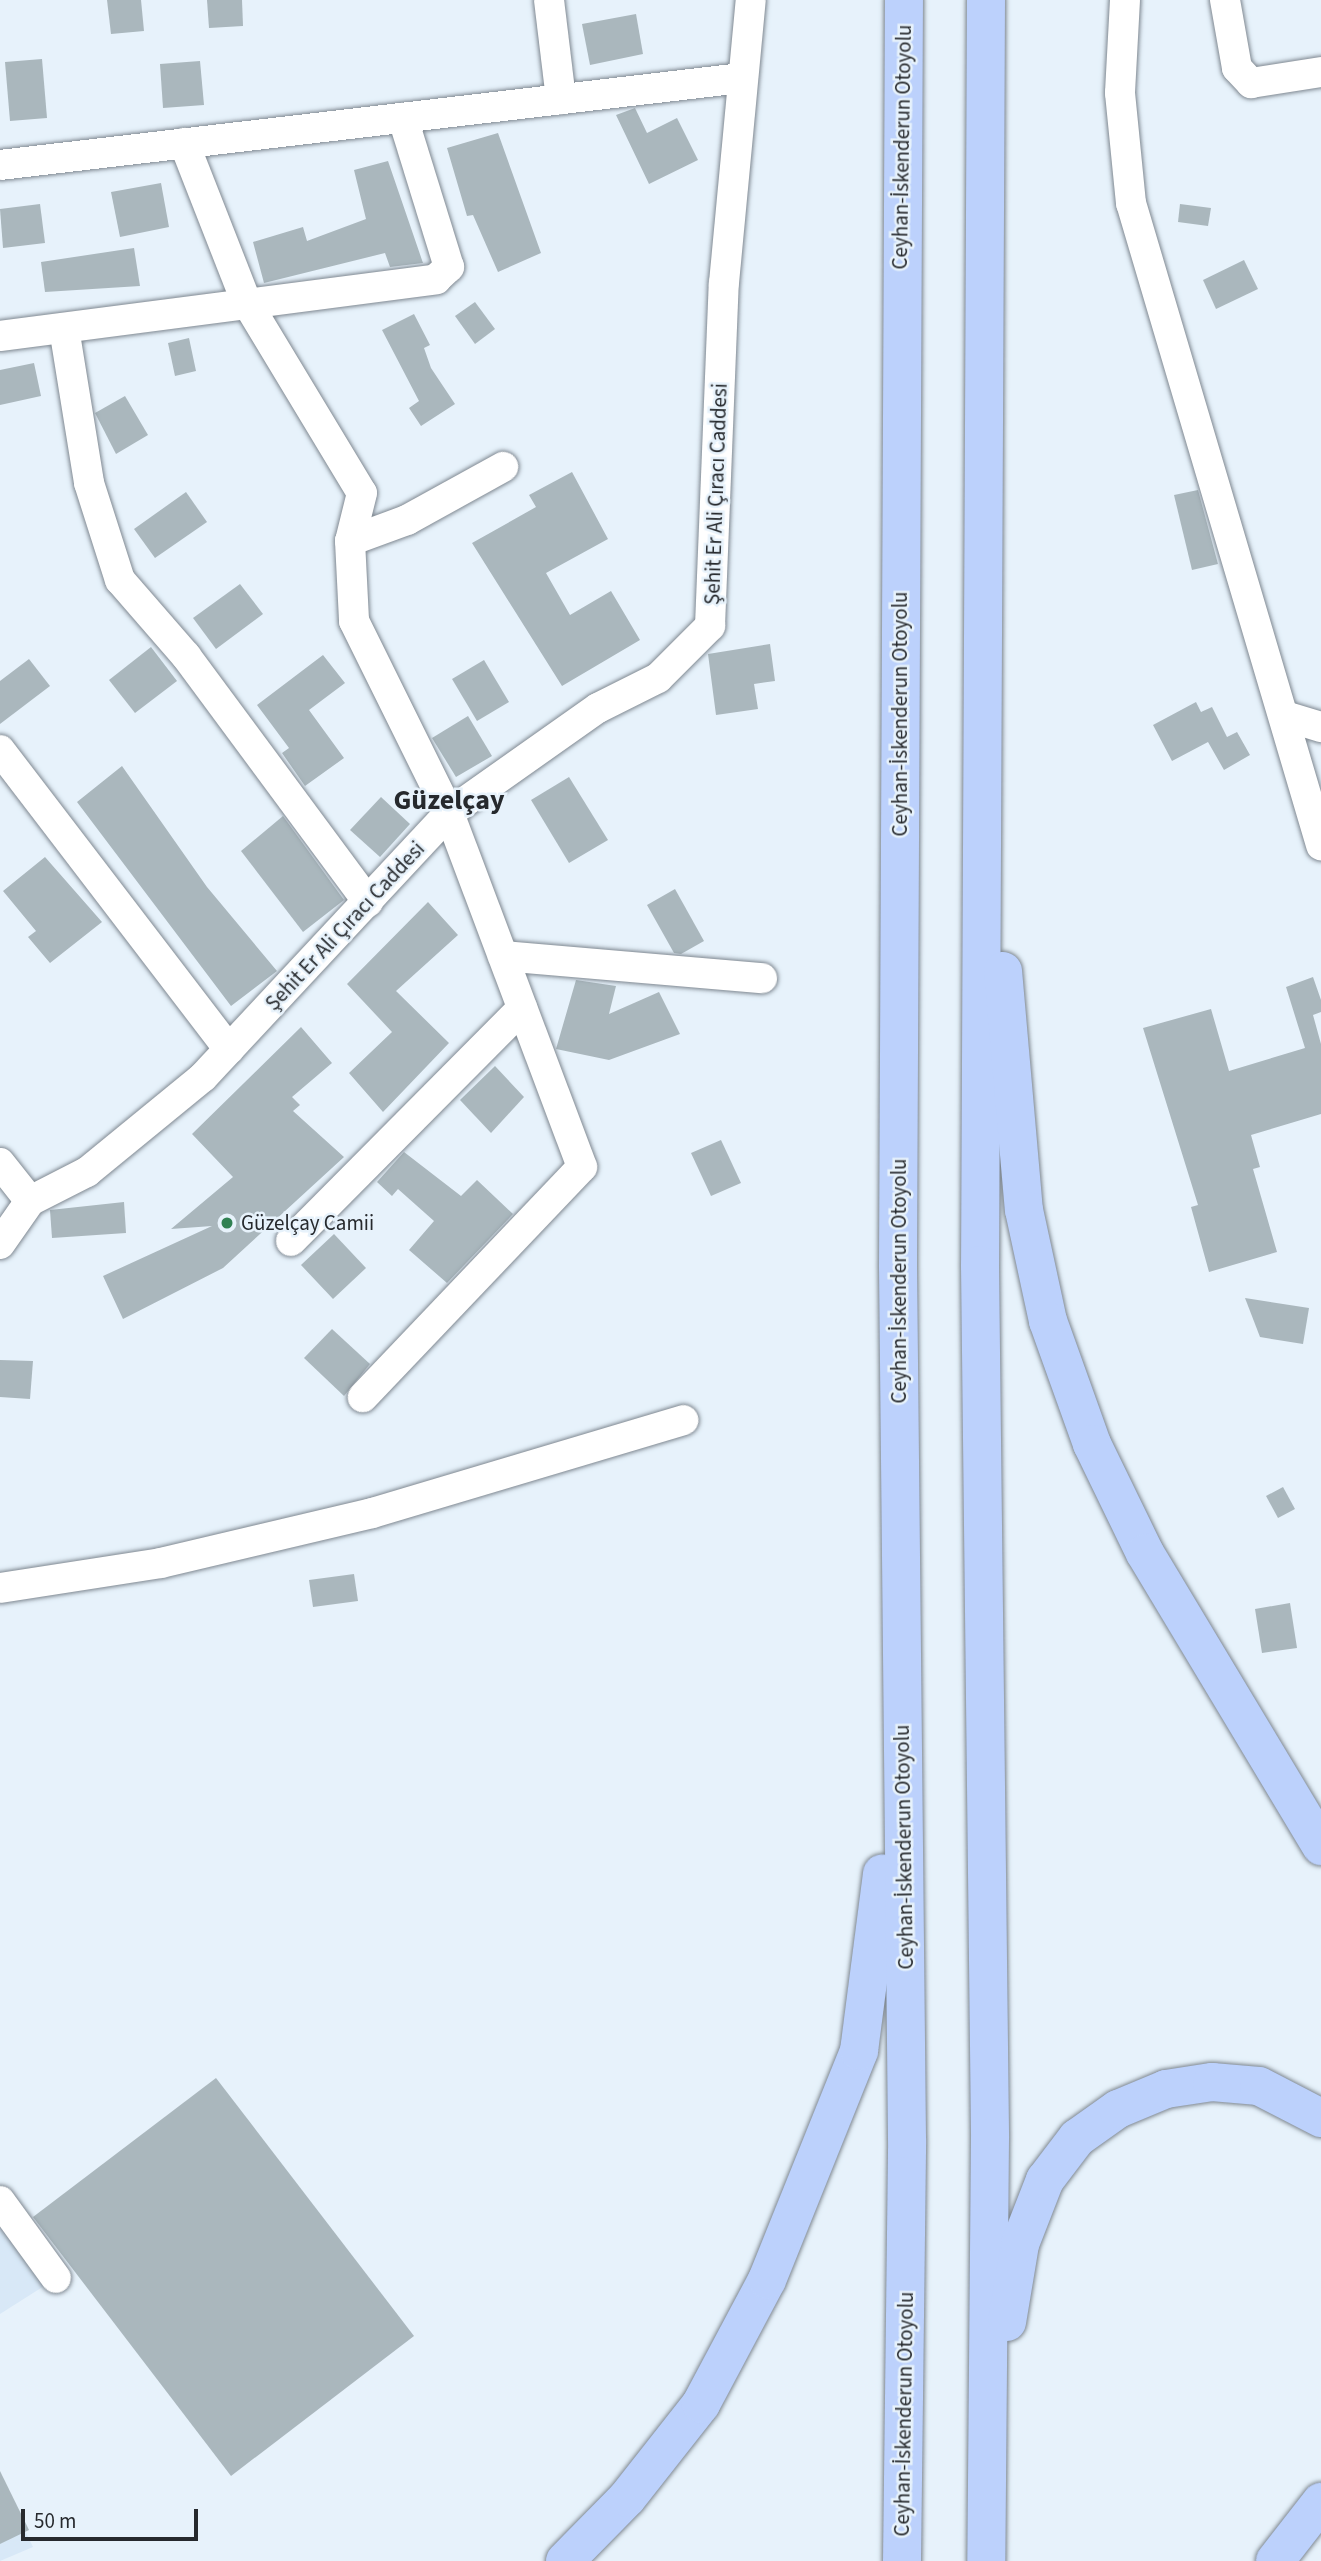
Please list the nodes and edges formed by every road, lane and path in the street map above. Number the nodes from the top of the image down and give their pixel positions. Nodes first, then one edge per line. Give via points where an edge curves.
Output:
1 (549, 0) edge
2 (751, 0) edge
3 (904, 0) edge
4 (986, 0) edge
5 (1125, 0) edge
6 (1225, 0) edge
7 (1321, 72) edge
8 (742, 78) junction
9 (561, 99) junction
10 (403, 118) junction
11 (184, 143) junction
12 (0, 164) edge
13 (246, 301) junction
14 (64, 328) junction
15 (0, 336) edge
16 (503, 467) dead end
17 (350, 541) junction
18 (982, 637) junction
19 (1285, 716) junction
20 (1321, 727) edge
21 (0, 750) edge
22 (449, 813) junction
23 (1321, 845) edge
24 (368, 902) junction
25 (503, 956) junction
26 (762, 978) dead end
27 (522, 1008) junction
28 (229, 1050) junction
29 (0, 1163) edge
30 (12, 1218) edge
31 (291, 1241) dead end
32 (898, 1266) junction
33 (363, 1397) dead end
34 (683, 1420) dead end
35 (0, 1588) edge
36 (1321, 1846) edge
37 (1321, 2118) edge
38 (0, 2201) edge
39 (56, 2278) dead end
40 (1321, 2502) edge
41 (565, 2561) edge
42 (902, 2561) edge
43 (987, 2561) edge
44 (1275, 2561) edge

1 - 9 street
2 - 8 street, Şehit Er Ali Çıracı Caddesi
3 - 32 highway, Ceyhan-İskenderun Otoyolu
4 - 18 highway
5 - 19 street via 1120,93 1131,203
6 - 7 street via 1237,68 1251,83
8 - 9 street
8 - 22 street, Şehit Er Ali Çıracı Caddesi via 724,284 710,626 658,678 598,708
9 - 10 street
10 - 11 street
10 - 13 street via 449,267 444,274
11 - 12 street
11 - 13 street
13 - 14 street
13 - 17 street via 362,494
14 - 15 street
14 - 24 street via 89,483 120,580 186,656
16 - 17 street via 408,520
17 - 22 street via 354,621
18 - 36 highway via 1023,1198 1048,1321 1092,1444 1145,1553
18 - 43 highway
19 - 20 street
19 - 23 street
21 - 28 street
22 - 24 street, Şehit Er Ali Çıracı Caddesi
22 - 25 street
24 - 28 street, Şehit Er Ali Çıracı Caddesi
25 - 26 street
25 - 27 street
27 - 31 street
27 - 33 street via 582,1167
28 - 30 street, Şehit Er Ali Çıracı Caddesi via 133,1139
29 - 30 street
32 - 41 highway via 881,1906 859,2051 767,2280 701,2403 627,2498
32 - 42 highway, Ceyhan-İskenderun Otoyolu via 907,2125
34 - 35 street via 372,1513 161,1563
37 - 43 highway via 1258,2086 1212,2082 1166,2089 1118,2109 1077,2138 1045,2180 1020,2244 1008,2318
38 - 39 street
40 - 44 highway

